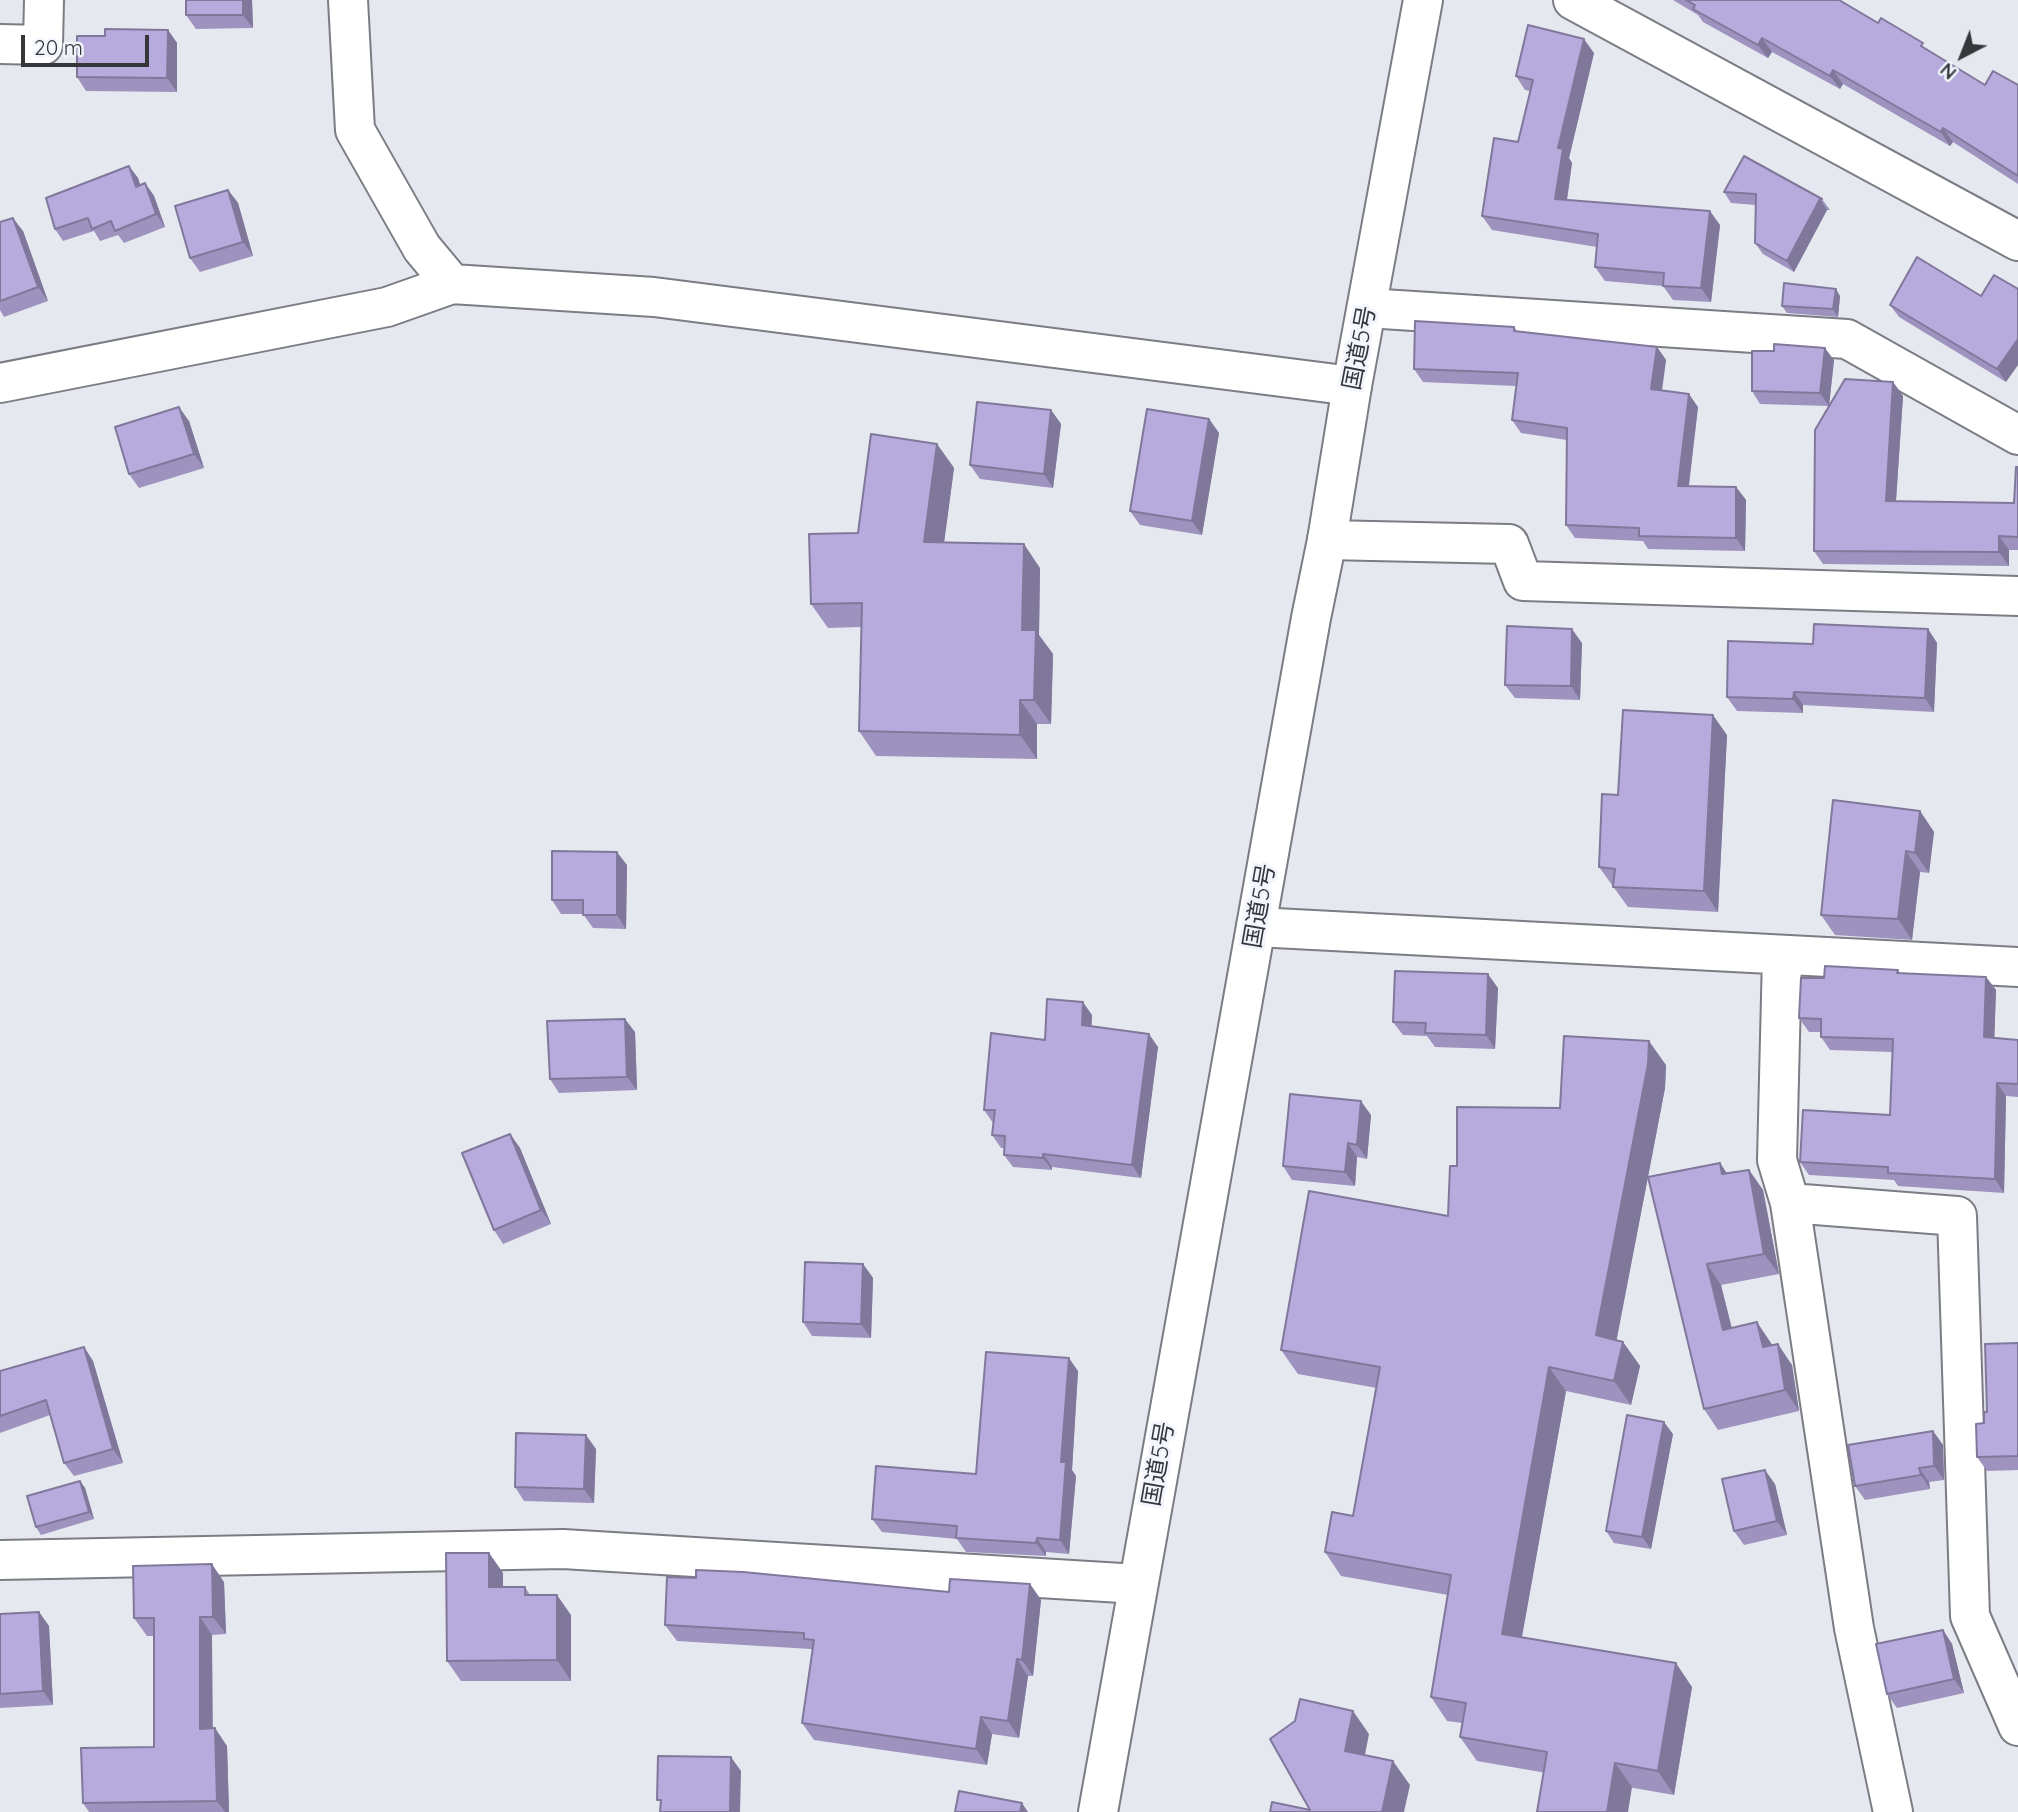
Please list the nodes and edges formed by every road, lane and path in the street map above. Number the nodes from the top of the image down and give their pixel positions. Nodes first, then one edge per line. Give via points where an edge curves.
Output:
1 (44, 0) edge
2 (348, 0) edge
3 (1423, 0) edge
4 (1573, 0) edge
5 (0, 44) edge
6 (2018, 241) edge
7 (452, 284) junction
8 (1367, 308) junction
9 (0, 383) edge
10 (1352, 386) junction
11 (2018, 435) edge
12 (1327, 540) junction
13 (2018, 596) edge
14 (1256, 927) junction
15 (1783, 956) junction
16 (2018, 967) edge
17 (1790, 1203) junction
18 (0, 1560) edge
19 (1138, 1584) junction
20 (2018, 1726) edge
21 (1098, 1812) edge
22 (1893, 1812) edge

1 - 5 main road via 43,45
2 - 7 main road via 355,130 422,248
3 - 8 main road, 国道5号
4 - 6 main road
7 - 9 main road via 387,307
7 - 10 main road via 654,297
8 - 10 main road, 国道5号
8 - 11 main road via 1847,339
10 - 12 main road, 国道5号
12 - 13 main road via 1509,544 1522,582
12 - 14 main road, 国道5号
14 - 15 main road
14 - 19 main road, 国道5号
15 - 16 main road
15 - 17 main road via 1777,1160
17 - 20 main road via 1957,1216 1970,1616
17 - 22 main road via 1854,1628
18 - 19 main road via 563,1549
19 - 21 main road, 国道5号

